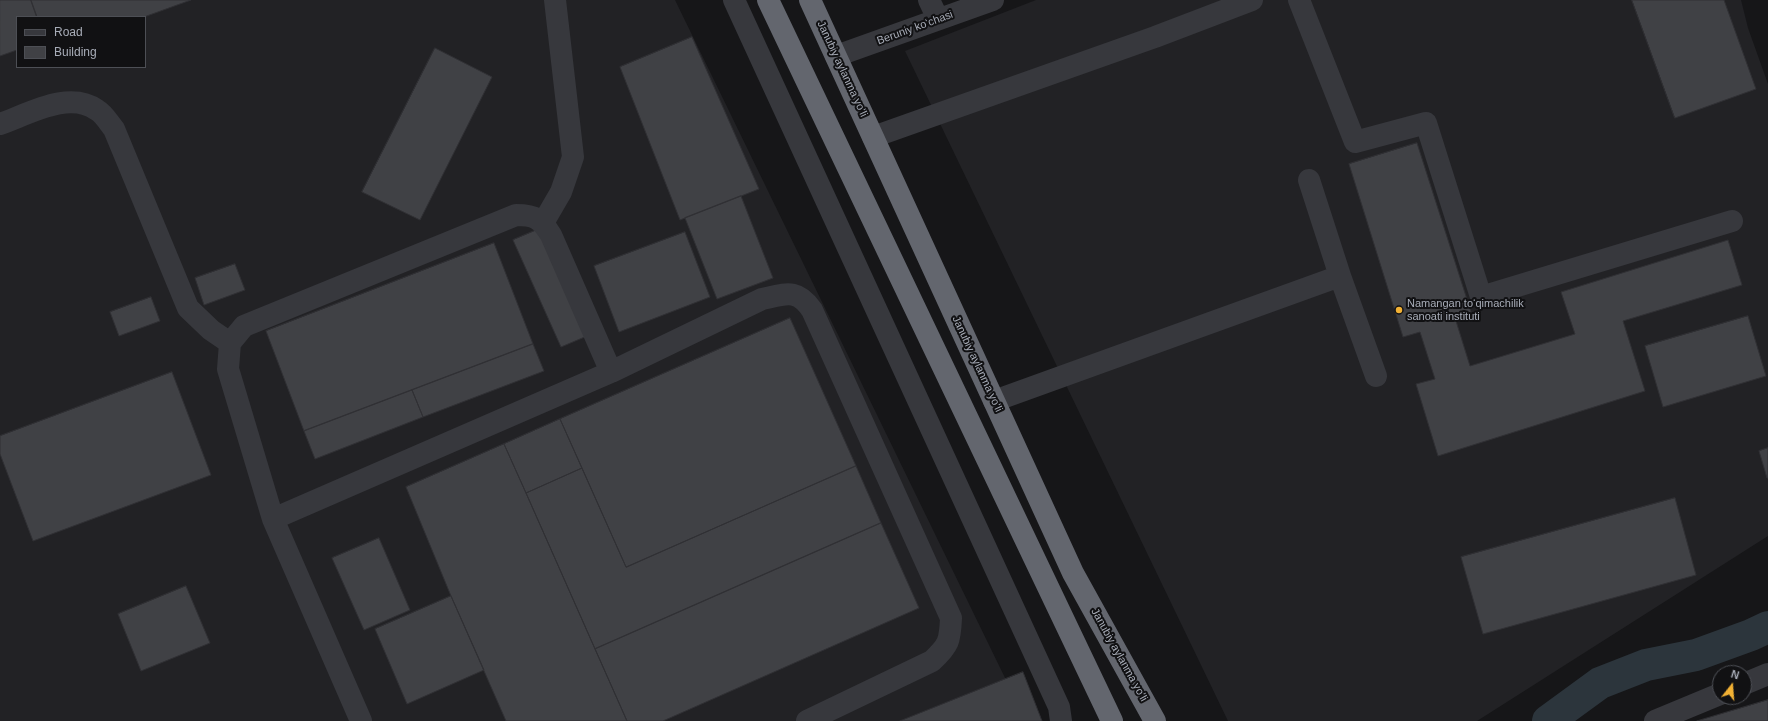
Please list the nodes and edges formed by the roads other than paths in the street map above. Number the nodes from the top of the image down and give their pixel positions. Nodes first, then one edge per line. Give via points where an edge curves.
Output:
1 (555, 0) edge
2 (734, 0) edge
3 (768, 0) edge
4 (810, 0) edge
5 (993, 0) edge
6 (1252, 0) edge
7 (1299, 0) edge
8 (934, 10) edge
9 (836, 56) junction
10 (0, 124) edge
11 (873, 137) junction
12 (1309, 180) dead end
13 (1732, 221) dead end
14 (543, 223) junction
15 (1340, 276) junction
16 (230, 343) junction
17 (610, 372) junction
18 (1376, 376) dead end
19 (994, 402) junction
20 (273, 519) junction
21 (1768, 674) edge
22 (1752, 681) edge
23 (1712, 697) edge
24 (1662, 719) edge
25 (361, 721) edge
26 (807, 721) edge
27 (1061, 721) edge
28 (1112, 721) edge
29 (1155, 721) edge

1 - 14 street via 573,157 562,192
2 - 27 street via 1056,700
3 - 28 highway
4 - 9 highway, Janubiy aylanma yoʻli
5 - 8 street, Beruniy koʻchasi
6 - 11 street via 1155,38
7 - 13 street via 1355,142 1426,123 1481,297
8 - 9 street, Beruniy koʻchasi
9 - 11 highway, Janubiy aylanma yoʻli
10 - 16 street via 61,102 79,101 98,110 114,129 188,308 211,330
11 - 19 highway, Janubiy aylanma yoʻli
12 - 15 street
14 - 16 street via 531,215 516,215 244,326
14 - 17 street via 551,235
15 - 18 street
15 - 19 street
16 - 20 street via 228,368
17 - 20 street
17 - 26 street via 762,299 788,293 804,298 812,310 951,618 950,640 932,661
19 - 29 highway, Janubiy aylanma yoʻli via 1073,572
20 - 25 street
21 - 22 street
23 - 24 street

